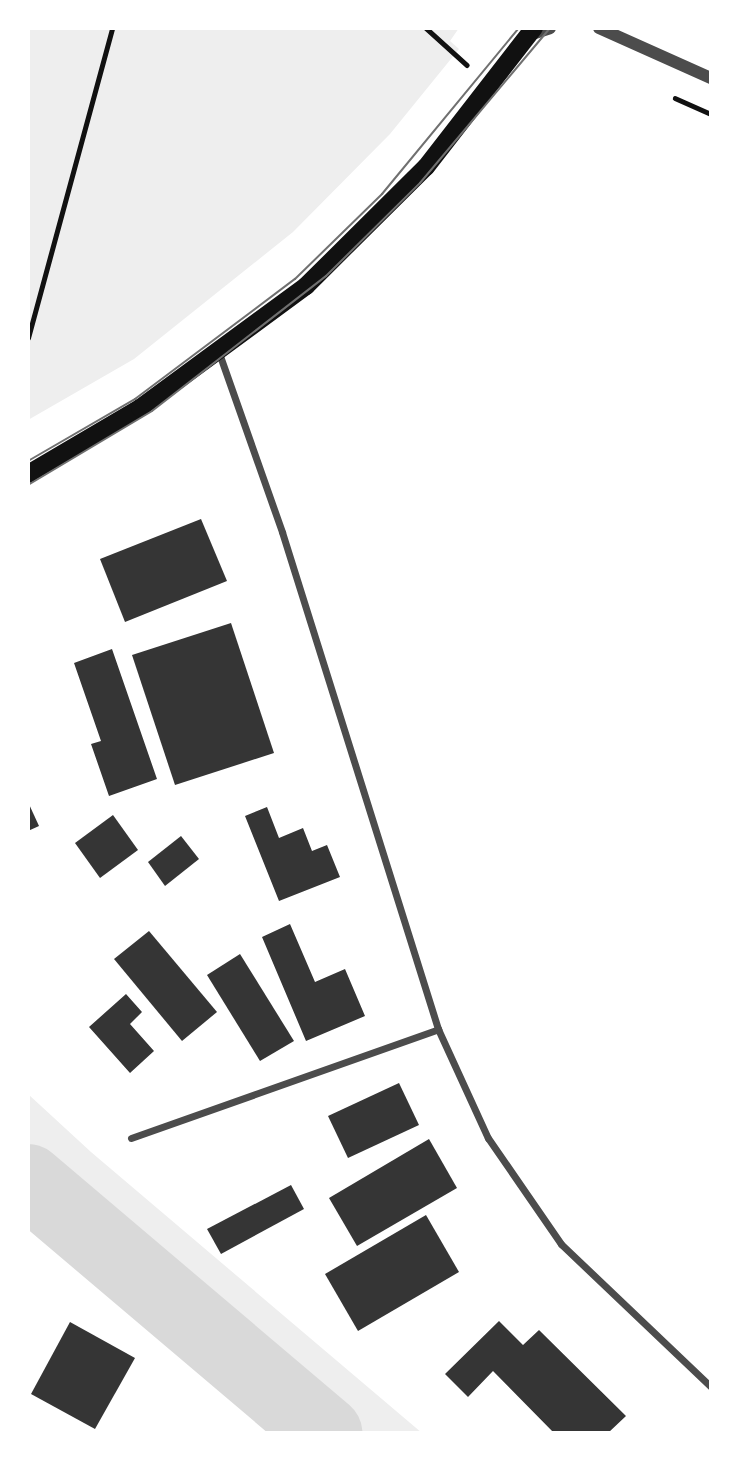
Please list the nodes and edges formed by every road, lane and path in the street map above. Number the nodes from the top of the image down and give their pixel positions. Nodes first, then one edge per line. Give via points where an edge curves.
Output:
1 (112, 28) edge
2 (426, 28) edge
3 (550, 28) edge
4 (599, 28) edge
5 (532, 31) edge
6 (454, 55) dead end
7 (711, 78) edge
8 (676, 98) dead end
9 (711, 114) edge
10 (28, 338) edge
11 (219, 353) junction
12 (28, 474) edge
13 (438, 1029) junction
14 (131, 1138) dead end
15 (711, 1387) edge

1 - 10 path
2 - 6 path
3 - 5 street
4 - 7 street
5 - 11 main road via 379,219
8 - 9 path
11 - 12 main road
11 - 13 street via 282,532
13 - 14 street
13 - 15 street via 523,1197 561,1244

